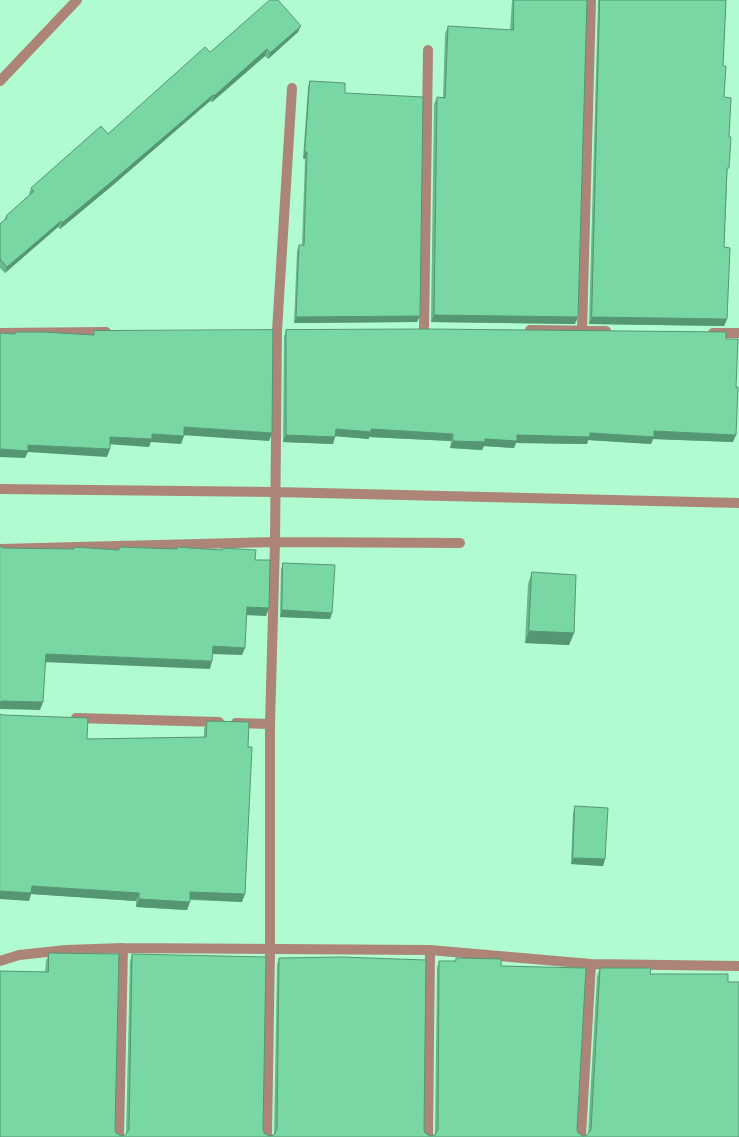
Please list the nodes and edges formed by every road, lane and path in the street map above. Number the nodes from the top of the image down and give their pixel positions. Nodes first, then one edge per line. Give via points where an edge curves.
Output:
1 (77, 0) edge
2 (591, 0) edge
3 (428, 50) dead end
4 (0, 81) edge
5 (292, 88) dead end
6 (424, 329) edge
7 (522, 330) edge
8 (582, 331) junction
9 (621, 331) edge
10 (119, 332) edge
11 (0, 333) edge
12 (700, 333) edge
13 (739, 333) edge
14 (0, 490) edge
15 (276, 492) junction
16 (739, 502) edge
17 (275, 542) junction
18 (460, 543) dead end
19 (0, 549) edge
20 (70, 718) edge
21 (270, 724) junction
22 (123, 948) junction
23 (270, 950) junction
24 (430, 950) junction
25 (0, 961) edge
26 (591, 964) junction
27 (739, 966) edge
28 (119, 1137) edge
29 (266, 1137) edge
30 (428, 1137) edge
31 (581, 1137) edge

1 - 4 street
2 - 8 street
3 - 6 street
5 - 15 street via 277,331
7 - 8 street
8 - 9 street
10 - 11 street
12 - 13 street
14 - 15 street
15 - 16 street
15 - 17 street
17 - 18 street
17 - 19 street
17 - 21 street
20 - 21 street
21 - 23 street
22 - 23 street
22 - 25 street via 66,950 19,955
22 - 28 street
23 - 24 street
23 - 29 street
24 - 26 street
24 - 30 street
26 - 27 street
26 - 31 street

